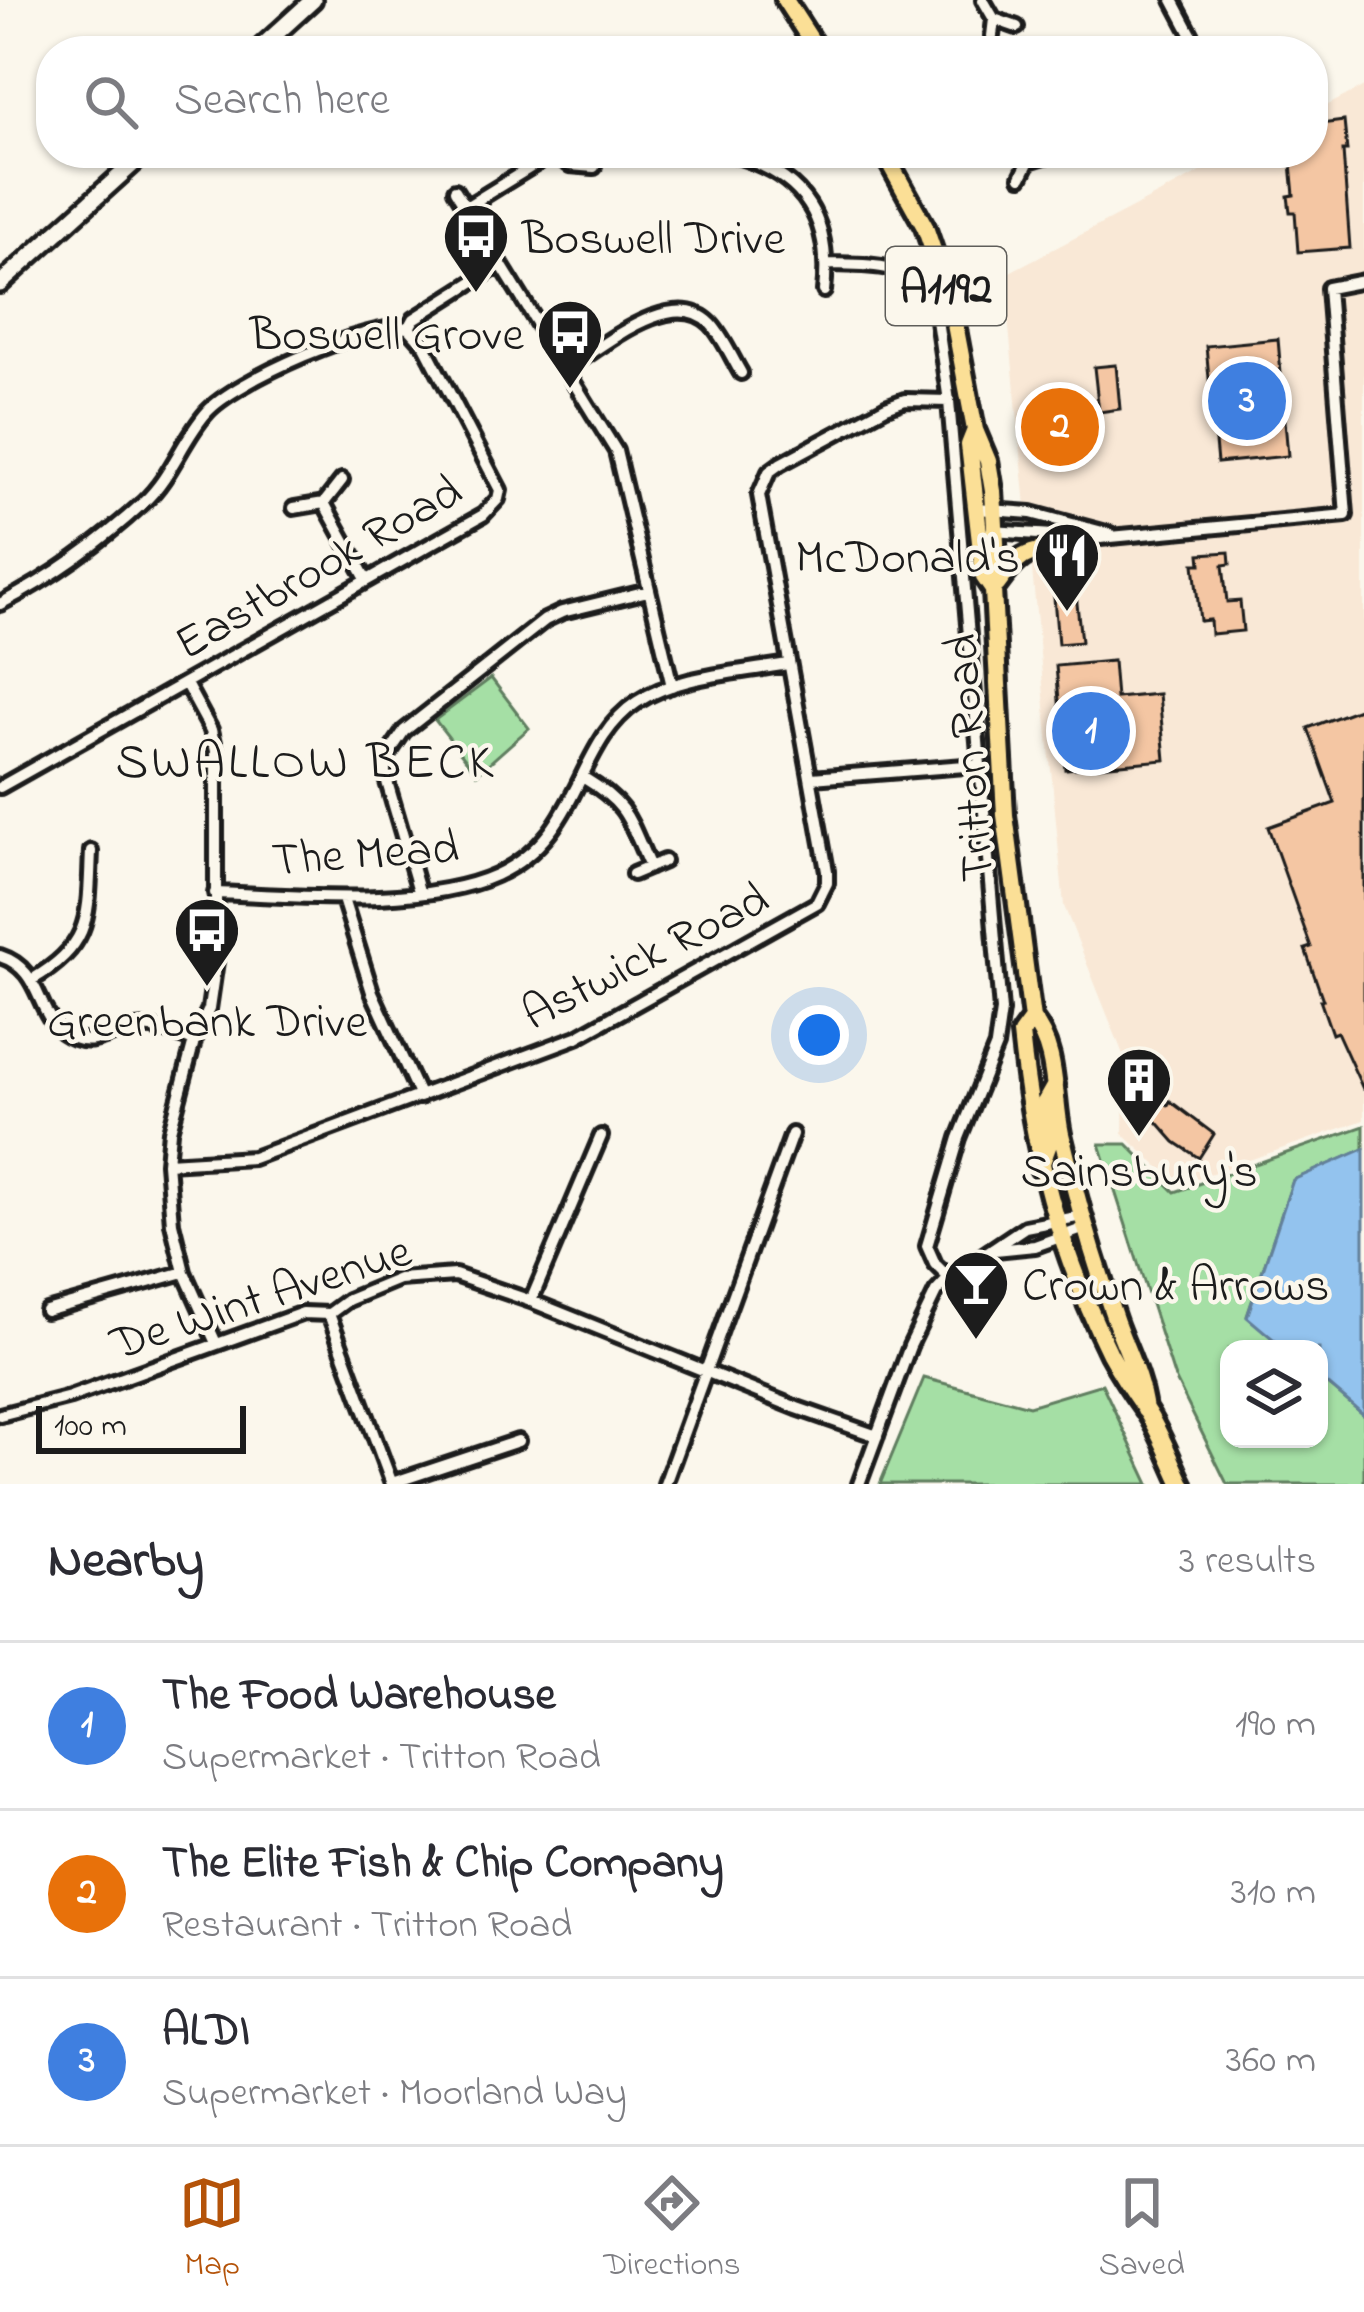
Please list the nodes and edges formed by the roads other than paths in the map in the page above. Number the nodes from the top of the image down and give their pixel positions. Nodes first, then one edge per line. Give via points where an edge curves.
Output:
1 (313, 0) edge
2 (785, 0) edge
3 (982, 0) edge
4 (1173, 0) edge
5 (994, 19) junction
6 (1017, 27) dead end
7 (273, 36) edge
8 (808, 36) edge
9 (992, 36) dead end
10 (1192, 36) edge
11 (128, 168) edge
12 (529, 168) edge
13 (766, 168) edge
14 (892, 168) edge
15 (1023, 168) edge
16 (1021, 177) dead end
17 (455, 190) dead end
18 (466, 207) junction
19 (500, 264) junction
20 (827, 264) junction
21 (2, 280) edge
22 (1364, 281) edge
23 (824, 291) dead end
24 (409, 328) junction
25 (566, 369) junction
26 (741, 373) dead end
27 (949, 401) junction
28 (342, 480) dead end
29 (324, 502) junction
30 (294, 508) dead end
31 (985, 508) junction
32 (987, 532) junction
33 (1113, 536) junction
34 (1080, 538) junction
35 (366, 579) junction
36 (993, 590) junction
37 (648, 591) junction
38 (0, 604) edge
39 (787, 664) junction
40 (186, 684) junction
41 (672, 686) junction
42 (978, 765) junction
43 (584, 778) junction
44 (812, 778) junction
45 (0, 787) edge
46 (91, 851) dead end
47 (664, 861) dead end
48 (650, 867) junction
49 (634, 874) dead end
50 (419, 891) junction
51 (215, 893) junction
52 (343, 899) junction
53 (0, 956) edge
54 (33, 979) junction
55 (1032, 1019) junction
56 (194, 1041) junction
57 (1057, 1083) junction
58 (420, 1096) junction
59 (792, 1134) dead end
60 (601, 1136) dead end
61 (167, 1163) junction
62 (1040, 1169) junction
63 (1054, 1219) junction
64 (1083, 1222) junction
65 (1060, 1239) junction
66 (995, 1250) junction
67 (184, 1271) junction
68 (949, 1278) junction
69 (531, 1300) junction
70 (46, 1311) dead end
71 (328, 1314) junction
72 (215, 1341) junction
73 (708, 1369) junction
74 (1145, 1410) junction
75 (0, 1414) edge
76 (877, 1436) junction
77 (518, 1442) dead end
78 (392, 1484) edge
79 (665, 1484) edge
80 (859, 1484) edge
81 (1182, 1484) edge

1 - 7 main road
2 - 8 main road
3 - 5 street
4 - 10 street
5 - 6 street
5 - 9 street
11 - 21 main road
12 - 18 street
13 - 20 street via 786,176 819,224
14 - 31 main road, Tritton Road / A1192 via 939,262 988,461
15 - 16 street
17 - 18 street
18 - 19 street
19 - 24 street
19 - 25 street
20 - 23 street
20 - 27 street via 888,266 933,293
22 - 33 street via 1328,288 1346,515
24 - 35 street, Eastbrook Road via 500,490 483,515
24 - 38 street via 385,327 232,389 144,502 74,559
25 - 26 street via 659,313 679,310 711,325
25 - 37 street via 616,451
27 - 39 street, Astwick Road via 886,407 780,464 762,483 759,506
27 - 42 street
28 - 29 street
29 - 30 street
29 - 35 street
31 - 32 main road, Tritton Road
31 - 33 street
32 - 34 street
32 - 36 main road, Tritton Road
33 - 34 street
34 - 36 main road via 1016,558
35 - 40 street, Eastbrook Road
36 - 55 main road, Tritton Road via 1005,815
37 - 41 street
37 - 50 street via 545,620 392,746 385,775
39 - 41 street, The Mead
39 - 44 street, Astwick Road
40 - 45 street, Eastbrook Road
40 - 51 street via 216,751
41 - 43 street, The Mead via 622,714
42 - 44 street
42 - 68 street via 1001,1011 927,1246
43 - 48 street via 624,808
43 - 50 street, The Mead via 543,841 511,866 467,885
44 - 58 street, Astwick Road via 827,871 817,903 578,1037
46 - 54 street via 82,934
47 - 48 street
48 - 49 street
50 - 52 street, The Mead
51 - 52 street, The Mead
51 - 56 street via 216,961
52 - 58 street via 372,992
53 - 54 street
54 - 56 street via 50,1018 70,1037 86,1042 146,1027
55 - 57 main road, Tritton Road via 1046,1035
55 - 62 main road, Tritton Road via 1021,1034
56 - 61 street
57 - 62 main road via 1042,1108 1049,1144
57 - 64 main road, Tritton Road
58 - 61 street, Astwick Road via 254,1158
59 - 73 street
60 - 69 street
61 - 67 street
62 - 63 main road, Tritton Road
63 - 64 street
63 - 65 main road, Tritton Road
63 - 66 street via 1025,1227
64 - 65 street
64 - 74 main road, Tritton Road
65 - 66 street
65 - 74 main road, Tritton Road
66 - 68 street
67 - 70 street
67 - 72 street
68 - 76 street via 926,1308
69 - 71 street, De Wint Avenue via 434,1274 399,1279
69 - 73 street, De Wint Avenue
71 - 72 street, De Wint Avenue via 303,1313
71 - 78 street
72 - 75 street, De Wint Avenue
73 - 76 street, De Wint Avenue
73 - 79 street
74 - 81 main road, Tritton Road
76 - 80 street
77 - 78 street

